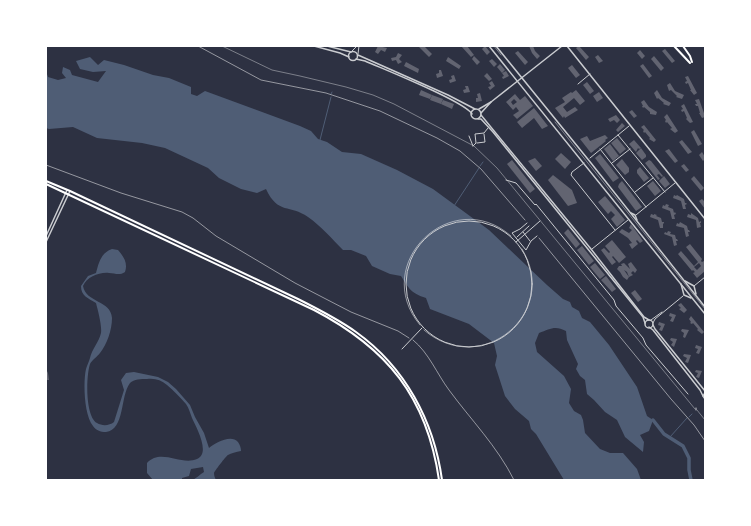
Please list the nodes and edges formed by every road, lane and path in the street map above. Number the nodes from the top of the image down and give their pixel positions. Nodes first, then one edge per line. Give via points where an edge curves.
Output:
1 (198, 46) edge
2 (222, 46) edge
3 (314, 46) edge
4 (327, 46) edge
5 (358, 46) edge
6 (489, 46) edge
7 (495, 46) edge
8 (562, 46) edge
9 (567, 46) edge
10 (674, 46) edge
11 (683, 46) edge
12 (352, 51) junction
13 (358, 55) junction
14 (501, 55) dead end
15 (349, 57) junction
16 (356, 59) junction
17 (590, 74) junction
18 (522, 78) junction
19 (518, 81) junction
20 (578, 84) dead end
21 (491, 102) junction
22 (475, 109) junction
23 (478, 109) junction
24 (472, 114) junction
25 (481, 114) junction
26 (478, 119) junction
27 (555, 122) dead end
28 (630, 125) junction
29 (488, 128) dead end
30 (473, 132) dead end
31 (484, 133) junction
32 (475, 134) junction
33 (618, 135) junction
34 (469, 136) dead end
35 (476, 143) junction
36 (473, 146) junction
37 (600, 149) junction
38 (630, 149) junction
39 (585, 156) junction
40 (590, 158) junction
41 (584, 162) junction
42 (591, 163) junction
43 (612, 163) junction
44 (46, 165) edge
45 (653, 177) junction
46 (506, 180) junction
47 (46, 182) edge
48 (676, 182) junction
49 (61, 190) junction
50 (68, 192) junction
51 (665, 192) junction
52 (635, 193) junction
53 (74, 196) junction
54 (64, 200) junction
55 (646, 207) junction
56 (629, 211) junction
57 (635, 215) junction
58 (629, 219) junction
59 (705, 219) edge
60 (540, 221) junction
61 (638, 222) junction
62 (527, 223) joint
63 (524, 226) junction
64 (529, 226) dead end
65 (526, 228) junction
66 (615, 230) junction
67 (523, 232) junction
68 (46, 236) edge
69 (537, 236) joint
70 (514, 238) dead end
71 (516, 238) junction
72 (531, 241) junction
73 (46, 242) edge
74 (516, 242) junction
75 (521, 247) dead end
76 (590, 250) junction
77 (705, 277) edge
78 (684, 280) junction
79 (680, 282) junction
80 (694, 286) junction
81 (684, 295) junction
82 (698, 298) junction
83 (695, 300) junction
84 (705, 308) edge
85 (664, 311) junction
86 (705, 314) edge
87 (650, 320) junction
88 (646, 323) junction
89 (653, 324) junction
90 (422, 327) junction
91 (649, 327) junction
92 (402, 349) dead end
93 (705, 392) edge
94 (688, 394) dead end
95 (704, 396) junction
96 (705, 399) edge
97 (705, 420) edge
98 (705, 442) edge
99 (441, 480) edge
100 (514, 480) edge

1 - 62 path via 261,80 316,90 380,111 444,142 467,156 481,169
2 - 36 lane via 272,70 350,88 394,104
3 - 15 street
4 - 12 street
5 - 12 street
5 - 13 street
6 - 19 street
7 - 14 lane
7 - 18 street
8 - 18 street
9 - 17 street
10 - 11 main road via 691,63 690,56
12 - 13 street
12 - 15 street
13 - 16 street
13 - 22 street
15 - 16 street
16 - 24 street via 446,97
17 - 20 street
17 - 28 street
18 - 19 street
18 - 39 street
19 - 21 street
19 - 41 street
21 - 23 street
21 - 25 street
22 - 23 street
22 - 24 street
23 - 25 street
24 - 26 street via 473,118
25 - 26 street
25 - 76 street
26 - 76 street via 493,132
27 - 84 lane
28 - 33 street
28 - 48 street
29 - 31 street
30 - 32 street
31 - 32 street
31 - 35 street via 486,143
32 - 35 street
33 - 37 street
33 - 38 street
34 - 36 street
35 - 36 street
36 - 46 lane via 491,161
37 - 40 street
37 - 43 street
38 - 43 street
38 - 45 street
39 - 40 street
39 - 42 street
40 - 42 street
41 - 58 street
41 - 66 street via 571,175
42 - 56 street
43 - 52 street
44 - 100 path via 182,212 216,236 295,283 352,312 403,333 423,350 450,392 498,452
45 - 51 street
45 - 52 street
46 - 60 lane
46 - 94 street via 516,183 536,204 614,300 646,345
47 - 49 main road
47 - 50 main road
48 - 51 street
48 - 59 street
49 - 50 main road
49 - 54 street
50 - 53 main road
50 - 54 street
50 - 99 main road via 315,308 357,332 392,365 416,400 434,441
51 - 55 street
52 - 55 street
53 - 54 street
53 - 99 main road via 314,310 368,344 390,366 414,401 432,442
54 - 68 street
54 - 73 street
55 - 57 street
56 - 57 street
56 - 61 street
57 - 61 street
58 - 66 street
58 - 79 street
60 - 74 street
60 - 97 lane
61 - 78 street
62 - 63 street
63 - 65 street
63 - 71 street via 512,233
64 - 65 street
65 - 67 street
66 - 76 street
67 - 71 street
67 - 72 street
69 - 72 street
69 - 98 path via 694,425
70 - 90 path via 494,225 482,221 458,220 444,224 423,238 410,258 405,282 409,306
71 - 72 street via 526,250
74 - 90 street via 529,265 531,287 525,311 511,330 488,344 464,346 440,340
74 - 90 street via 495,227 484,222 471,221 458,221 446,225 425,238 411,259 406,284 410,305
75 - 90 path via 531,270 532,291 525,313 509,333 487,345 463,347 440,341
76 - 87 street via 644,317
76 - 88 street
77 - 80 street
78 - 80 street
78 - 82 street
79 - 81 street
79 - 83 street
80 - 82 street
81 - 83 street
81 - 85 street
82 - 84 street
83 - 86 street
85 - 87 street
85 - 89 street
87 - 88 street
87 - 89 street
88 - 91 street
89 - 91 street
89 - 93 street
90 - 92 street
91 - 95 street
93 - 95 street
95 - 96 street

